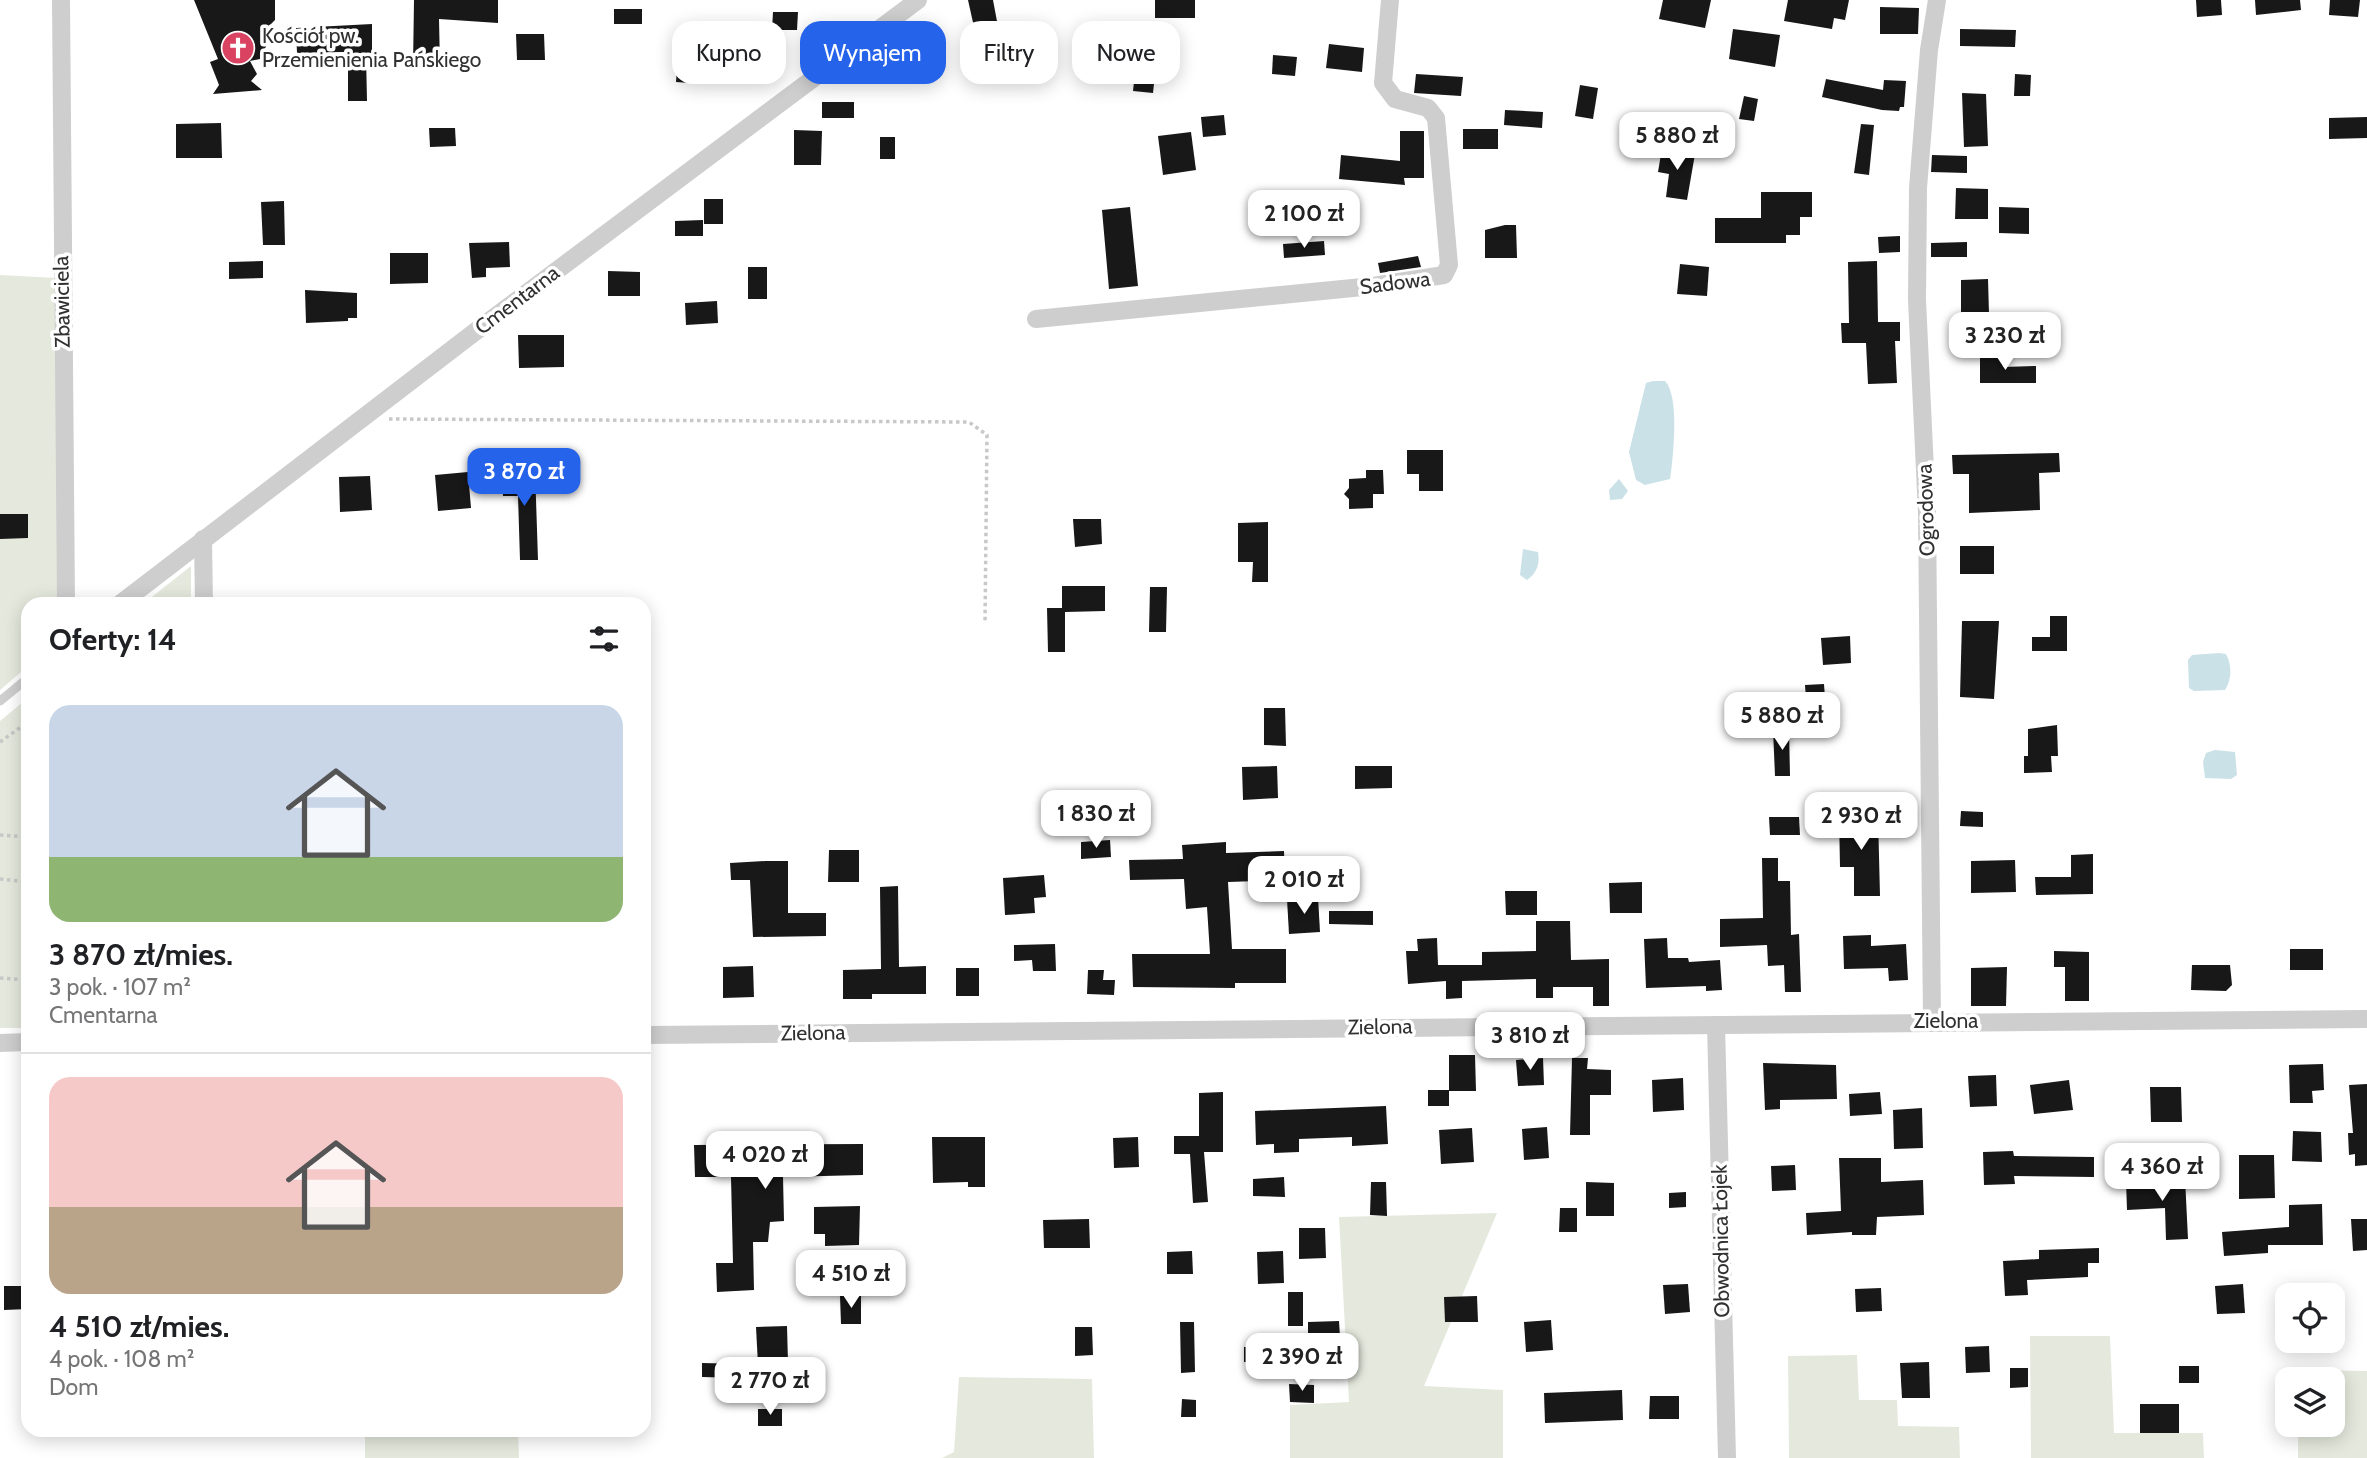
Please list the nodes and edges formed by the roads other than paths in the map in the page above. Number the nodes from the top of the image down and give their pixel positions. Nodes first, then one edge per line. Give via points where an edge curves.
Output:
1 (61, 0) edge
2 (918, 0) edge
3 (1390, 0) edge
4 (1937, 0) edge
5 (1036, 319) dead end
6 (203, 539) junction
7 (66, 597) edge
8 (129, 597) edge
9 (204, 597) edge
10 (21, 684) edge
11 (0, 701) edge
12 (2367, 1019) edge
13 (1932, 1021) junction
14 (1716, 1025) junction
15 (651, 1035) edge
16 (21, 1042) edge
17 (0, 1043) edge
18 (1727, 1458) edge

1 - 7 street, Zbawiciela
2 - 6 street, Cmentarna
3 - 5 street, Sadowa via 1383,83 1395,99 1428,108 1436,118 1449,265 1444,275
4 - 13 street, Ogrodowa via 1918,188 1916,300 1927,513
6 - 8 street, Cmentarna
6 - 9 street
10 - 11 lane
12 - 13 street, Zielona
13 - 14 street, Zielona
14 - 15 street, Zielona
14 - 18 street, Obwodnica Łojek
16 - 17 street

